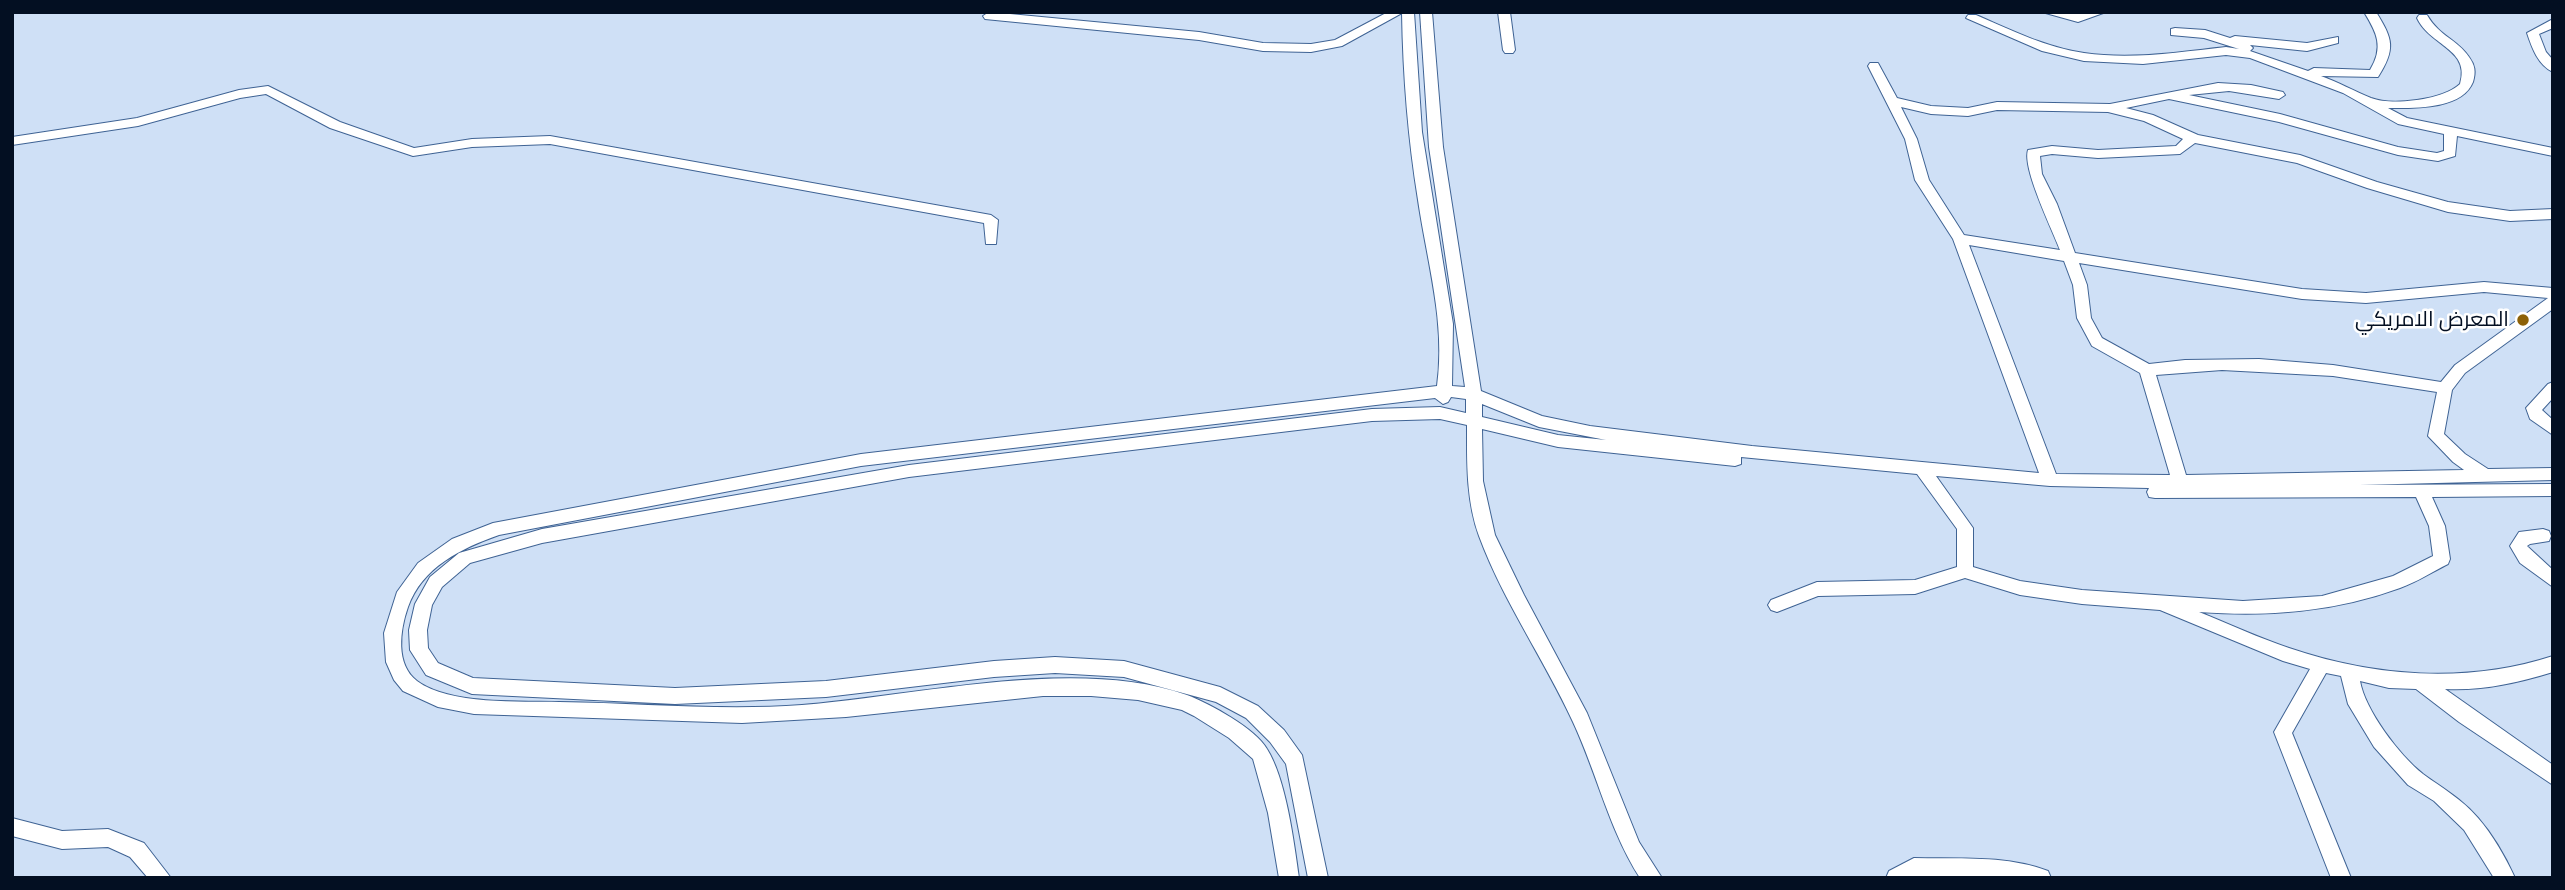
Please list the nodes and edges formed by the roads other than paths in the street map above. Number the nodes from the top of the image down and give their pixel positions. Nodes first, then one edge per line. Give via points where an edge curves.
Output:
1 (1397, 12) edge
2 (1408, 12) edge
3 (1426, 12) edge
4 (1504, 12) edge
5 (2048, 12) edge
6 (2099, 12) edge
7 (2370, 12) edge
8 (989, 16) dead end
9 (1972, 18) dead end
10 (2423, 18) dead end
11 (2553, 23) edge
12 (2175, 32) dead end
13 (2226, 39) junction
14 (2334, 40) dead end
15 (1509, 50) dead end
16 (1874, 66) dead end
17 (2553, 68) edge
18 (2298, 71) junction
19 (2169, 94) junction
20 (2279, 95) dead end
21 (1891, 101) junction
22 (2371, 103) junction
23 (2110, 108) junction
24 (2451, 131) junction
25 (2195, 139) junction
26 (12, 141) edge
27 (2553, 152) edge
28 (2553, 215) edge
29 (1960, 239) junction
30 (990, 241) dead end
31 (2071, 255) junction
32 (2553, 293) edge
33 (2553, 301) edge
34 (2147, 370) junction
35 (2445, 388) junction
36 (2553, 388) edge
37 (1445, 391) junction
38 (1474, 394) junction
39 (1440, 412) junction
40 (1475, 419) junction
41 (2553, 429) edge
42 (1926, 474) junction
43 (2483, 474) junction
44 (2553, 474) edge
45 (2050, 480) junction
46 (2180, 482) junction
47 (2553, 489) edge
48 (2422, 492) junction
49 (2550, 536) edge
50 (1965, 571) junction
51 (2553, 580) edge
52 (2152, 601) junction
53 (1777, 605) dead end
54 (2322, 664) junction
55 (2553, 664) edge
56 (2349, 670) junction
57 (2420, 681) junction
58 (2553, 776) edge
59 (12, 827) edge
60 (161, 878) edge
61 (1289, 878) edge
62 (1318, 878) edge
63 (1651, 878) edge
64 (1896, 878) edge
65 (2041, 878) edge
66 (2341, 878) edge
67 (2505, 878) edge

1 - 8 street via 1338,44 1311,48 1263,47 1199,36
2 - 37 street via 1420,163 1445,312 1449,357
3 - 38 street via 1436,147
4 - 15 street
5 - 6 street via 2078,18
7 - 18 street via 2387,41 2386,56 2374,74
9 - 18 street via 2046,48 2084,57 2143,60 2226,51
10 - 22 street via 2428,31 2460,53 2470,68 2469,81 2458,93 2435,101
11 - 17 street via 2533,33 2539,53
12 - 13 street
13 - 14 street via 2307,47
13 - 18 street
16 - 21 street
18 - 22 street
19 - 20 street via 2228,86
19 - 23 street
19 - 24 street via 2438,157 2450,153
21 - 23 street via 1968,112 2025,105
21 - 29 street via 1911,139 1922,180
22 - 24 street via 2403,121
23 - 25 street via 2148,118
24 - 27 street
25 - 28 street via 2300,159 2448,207 2510,216
25 - 31 street via 2180,150 2033,153 2035,174
26 - 30 street via 138,122 268,90 334,125 413,152 472,143 550,140 991,220
29 - 31 street
29 - 45 street
31 - 32 street via 2302,294 2366,298 2484,287
31 - 34 street via 2084,318 2097,342
33 - 35 street via 2460,369
34 - 35 street via 2197,363 2279,365
34 - 46 street
35 - 43 street via 2436,436
36 - 41 street via 2534,408 2535,415
37 - 38 street
37 - 39 street
37 - 61 street via 861,460 499,528 460,541 418,571 401,601 391,638 398,673 419,693 475,705 672,714 799,713 1054,687 1116,689 1185,703 1226,726 1260,753
38 - 40 street
38 - 42 street via 1539,421 1590,432
39 - 40 street
39 - 62 street via 1372,415 909,471 624,520 465,558 436,582 424,604 419,650 432,669 472,687 675,696 826,689 1055,665 1124,669 1220,695 1252,712 1295,761
40 - 42 street via 1570,442
40 - 63 street via 1475,481 1487,535 1581,719 1632,848
42 - 45 street
42 - 48 street via 2048,489 2210,494
42 - 50 street via 1965,528
43 - 44 street
43 - 46 street
45 - 46 street
47 - 48 street
48 - 52 street via 2437,526 2442,559 2397,582 2322,603 2244,608
49 - 51 street via 2525,537 2518,545 2526,558
50 - 52 street via 2020,588
50 - 53 street via 1914,587 1817,589
52 - 54 street via 2289,656
54 - 56 street
54 - 66 street via 2283,732
55 - 57 street via 2525,673 2460,682
56 - 57 street via 2389,680
56 - 67 street via 2354,698 2381,741 2415,779 2441,795 2471,824
57 - 58 street
59 - 60 street via 62,840 108,838 137,850
64 - 65 street via 1914,867 2006,870

